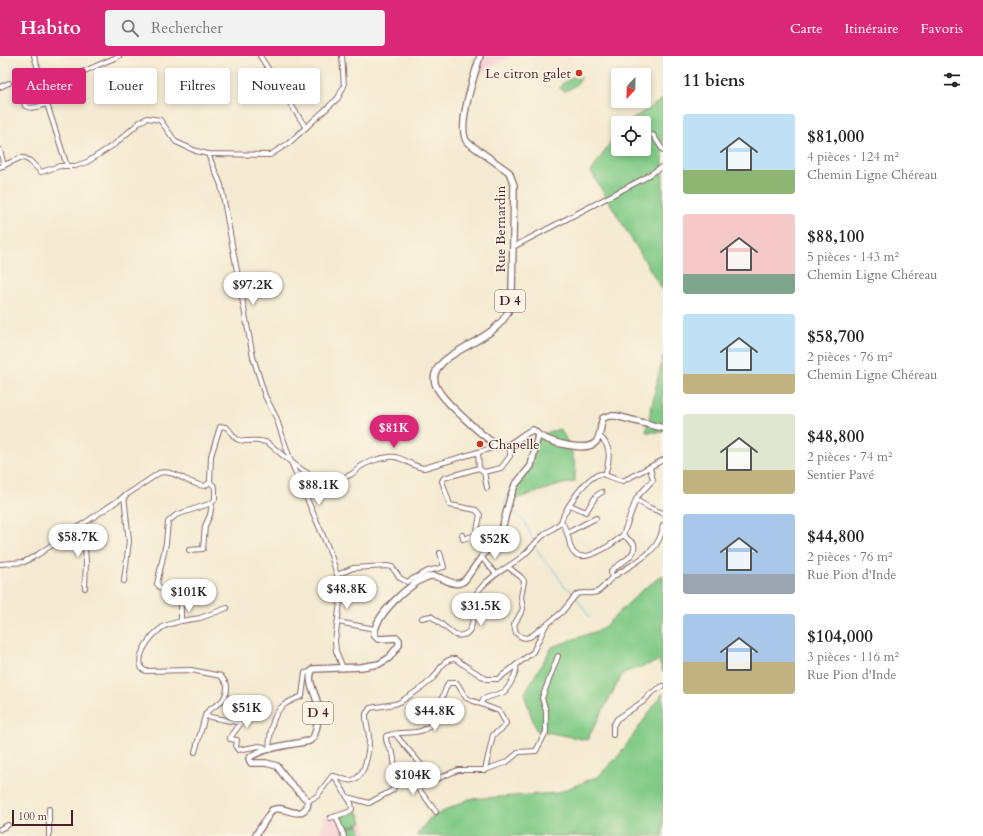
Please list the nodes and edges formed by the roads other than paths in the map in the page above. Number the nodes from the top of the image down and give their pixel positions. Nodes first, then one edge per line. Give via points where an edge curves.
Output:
1 (34, 56) edge
2 (119, 56) edge
3 (260, 56) edge
4 (342, 56) edge
5 (480, 56) edge
6 (38, 68) edge
7 (86, 70) edge
8 (9, 83) dead end
9 (0, 87) edge
10 (24, 104) edge
11 (47, 104) joint
12 (306, 128) junction
13 (653, 135) dead end
14 (0, 150) edge
15 (663, 150) edge
16 (208, 154) junction
17 (67, 166) junction
18 (663, 166) edge
19 (2, 167) edge
20 (513, 246) junction
21 (663, 428) edge
22 (538, 435) junction
23 (599, 436) junction
24 (510, 444) junction
25 (499, 446) junction
26 (478, 452) junction
27 (663, 460) edge
28 (291, 462) junction
29 (479, 468) junction
30 (650, 468) junction
31 (484, 472) junction
32 (605, 475) junction
33 (210, 482) junction
34 (487, 488) dead end
35 (602, 492) dead end
36 (124, 496) junction
37 (636, 500) junction
38 (212, 503) junction
39 (570, 505) junction
40 (663, 513) edge
41 (596, 518) dead end
42 (561, 522) junction
43 (83, 524) junction
44 (663, 525) edge
45 (567, 533) junction
46 (462, 535) dead end
47 (623, 536) junction
48 (189, 550) dead end
49 (440, 553) dead end
50 (482, 558) junction
51 (0, 564) edge
52 (508, 567) junction
53 (496, 574) junction
54 (337, 575) junction
55 (612, 578) junction
56 (124, 581) dead end
57 (85, 588) dead end
58 (227, 608) dead end
59 (422, 618) dead end
60 (181, 621) junction
61 (338, 622) junction
62 (546, 625) junction
63 (375, 629) junction
64 (558, 656) dead end
65 (516, 665) junction
66 (343, 668) junction
67 (310, 672) junction
68 (663, 686) edge
69 (481, 704) junction
70 (205, 716) junction
71 (395, 734) junction
72 (613, 735) dead end
73 (267, 750) junction
74 (195, 752) dead end
75 (485, 770) junction
76 (393, 774) junction
77 (334, 776) junction
78 (347, 797) junction
79 (308, 801) junction
80 (49, 809) dead end
81 (436, 812) dead end
82 (336, 816) junction
83 (330, 818) dead end
84 (8, 825) dead end
85 (0, 829) edge
86 (49, 836) edge
87 (255, 836) edge
88 (344, 836) edge

1 - 6 street
2 - 7 street
3 - 12 street
4 - 12 street via 343,90 335,102
5 - 20 main road, Rue Bernardin / D 4 via 464,122 464,137 512,177
8 - 9 street
10 - 11 street via 31,108
11 - 17 street
12 - 16 street via 270,155
13 - 15 street
14 - 19 street
16 - 17 street via 178,144 160,120 147,118 102,153 83,164
16 - 28 street via 221,185 253,357
17 - 19 street via 41,172 30,161 20,158
18 - 20 street via 643,179
20 - 25 main road, Rue Bernardin / D 4 via 509,310 486,336 443,361 434,376 435,385 447,402
21 - 23 main road via 609,416 603,418
22 - 23 main road via 585,448 591,446
22 - 24 main road via 533,430
22 - 50 main road via 530,466 515,485 510,498 502,529
23 - 32 street via 609,451 610,459
24 - 25 main road
24 - 31 street via 510,456 502,468
25 - 26 street
26 - 28 street via 422,468 400,458 388,457 363,465 348,476 334,480 321,479 305,473
26 - 29 street
27 - 30 street
28 - 33 street via 268,442 240,440 223,426 220,427 213,448
28 - 54 street
29 - 31 street
29 - 46 street via 444,478 442,481 450,505 476,510 480,515 476,535 463,538
30 - 32 street via 623,481
30 - 37 street via 653,480
31 - 34 street
32 - 39 street via 600,474 586,482
33 - 36 street via 205,486 199,486 172,473 159,472
33 - 38 street via 215,487 215,499
35 - 39 street via 596,496 586,512
36 - 43 street
36 - 56 street via 128,542
37 - 40 street
37 - 47 street
38 - 48 street via 205,526 203,549
38 - 60 street via 176,515 170,519 167,526 166,544 157,584 161,590 181,594
39 - 42 street via 564,512
41 - 45 street
42 - 45 street
42 - 52 street
43 - 51 street via 24,562
43 - 57 street
44 - 55 street via 660,541 655,548
45 - 47 street via 572,552 582,557
47 - 55 street via 632,541 635,549 612,569
49 - 54 street via 444,567 428,571 407,582 388,566 353,568
50 - 53 street
50 - 63 main road via 461,583 454,584 431,576 424,579 392,602
52 - 53 street
52 - 62 street via 524,581 521,597 523,609 514,625 516,633 532,637
53 - 59 street via 477,592 473,609 474,623 462,635 455,635 431,616
54 - 61 street via 340,602
55 - 62 street via 599,591 576,595 562,612
58 - 60 street via 200,618
60 - 70 street via 164,626 160,630 143,649 140,664 146,671 191,670 221,676 227,685 225,695 218,705 205,712
61 - 63 street
61 - 66 street via 336,651
62 - 65 street via 533,652
63 - 66 main road via 375,636 378,639 399,640 399,645 389,658 379,664
64 - 75 street via 542,698 546,711 546,732 537,749 533,752 519,752 512,760
65 - 69 street via 517,670 507,690 483,699
65 - 77 street via 498,679 490,680 455,659 446,661 433,679 400,702 373,707 367,711 369,741 361,773 350,781
66 - 67 main road via 316,668
67 - 73 street via 305,673 302,696 286,703 278,711
67 - 73 main road, D 4 via 310,681 319,708 313,738
68 - 72 street via 617,719 613,726
69 - 71 street via 466,698 457,683 451,682 444,691 431,725 421,731
69 - 75 street via 494,708 505,720 505,726 493,735
70 - 73 street via 241,723 230,738 238,741 238,750 259,746
70 - 74 street
71 - 75 street via 437,779 458,770
71 - 76 street via 388,735 385,739 393,754
73 - 79 main road, D 4 via 248,759 251,763 277,766
76 - 78 street via 394,788 385,796 369,803
76 - 81 street via 404,776 414,784
77 - 78 street
77 - 79 street via 322,787 317,796
78 - 82 street via 352,809
79 - 87 main road via 308,807 300,813 280,808 272,810
80 - 86 street
82 - 83 street
82 - 88 street
84 - 85 street

